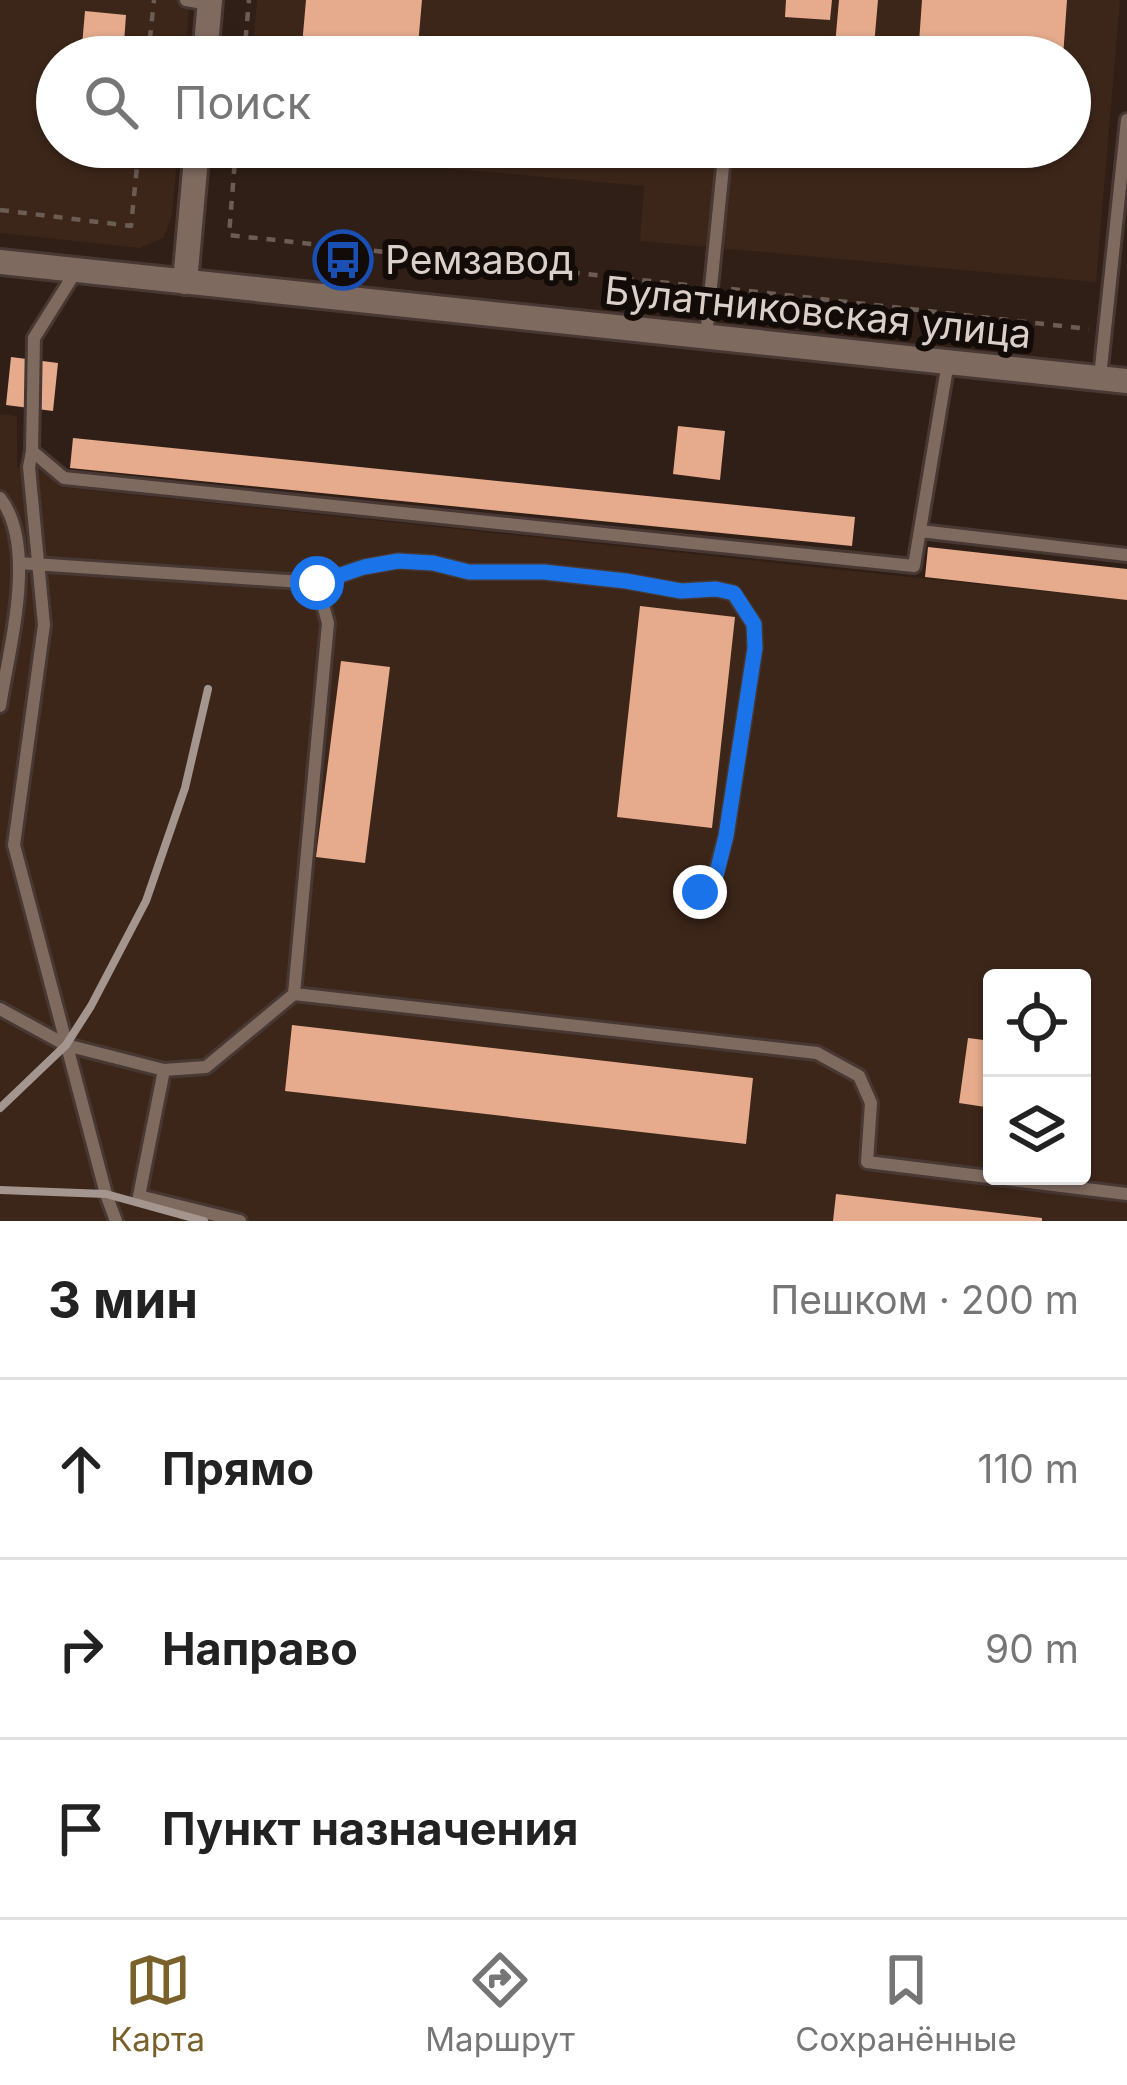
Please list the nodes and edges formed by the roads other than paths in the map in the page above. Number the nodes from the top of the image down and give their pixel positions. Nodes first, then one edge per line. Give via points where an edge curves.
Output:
1 (202, 2) edge
2 (204, 36) edge
3 (1127, 120) edge
4 (195, 168) edge
5 (723, 168) edge
6 (0, 262) edge
7 (77, 271) junction
8 (185, 282) junction
9 (706, 337) junction
10 (948, 362) junction
11 (1100, 378) junction
12 (1127, 381) edge
13 (32, 451) junction
14 (0, 498) edge
15 (920, 531) junction
16 (1127, 555) edge
17 (19, 563) junction
18 (40, 564) junction
19 (317, 583) junction
20 (0, 706) edge
21 (700, 892) dead end
22 (294, 994) junction
23 (0, 1009) edge
24 (66, 1045) junction
25 (164, 1070) junction
26 (1127, 1194) edge
27 (116, 1221) edge
28 (240, 1221) edge

1 - 2 street
3 - 11 lane
4 - 8 street
5 - 9 lane
6 - 7 street, Булатниковская улица
7 - 8 street, Булатниковская улица
7 - 13 lane via 34,338
8 - 9 street, Булатниковская улица
9 - 10 street, Булатниковская улица
10 - 11 street, Булатниковская улица
10 - 15 lane
11 - 12 street, Булатниковская улица
13 - 15 lane via 64,478 914,566
13 - 18 lane
14 - 17 lane via 13,518
15 - 16 lane
17 - 18 lane
17 - 20 lane
18 - 19 lane
18 - 24 lane via 44,625 14,845
19 - 21 lane via 398,561 734,593 754,624 755,648 726,836 716,876
19 - 22 lane via 328,623
22 - 25 lane via 206,1067
22 - 26 lane via 817,1053 859,1076 871,1103 867,1162
23 - 24 lane
24 - 25 lane
24 - 27 lane
25 - 28 lane via 139,1196

